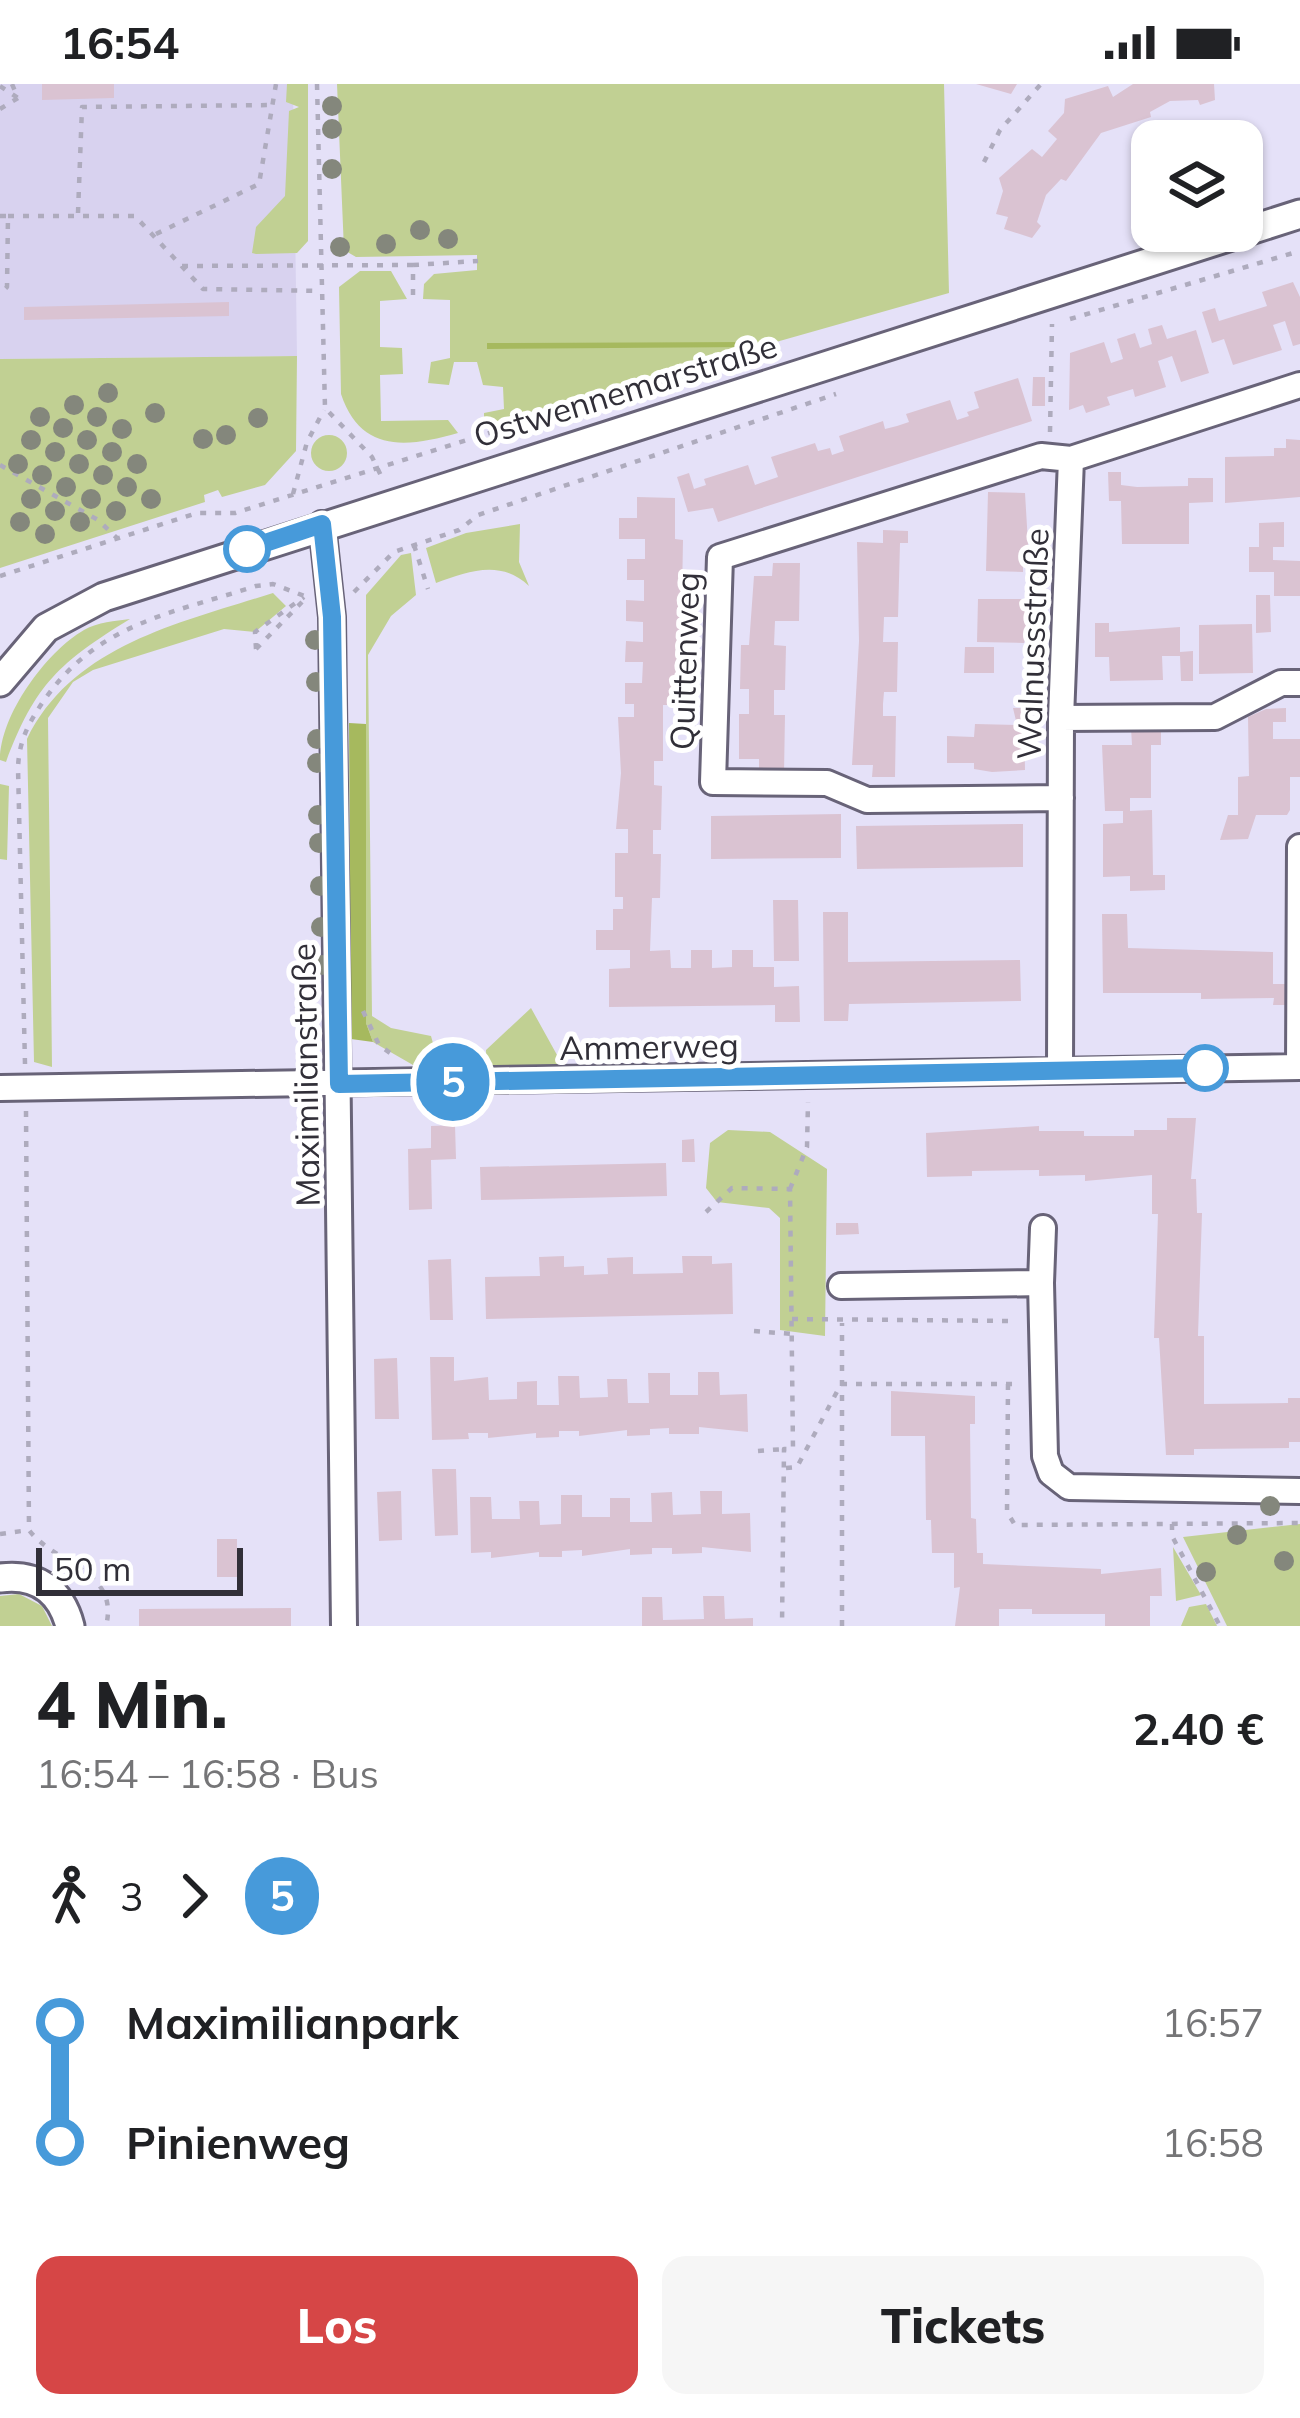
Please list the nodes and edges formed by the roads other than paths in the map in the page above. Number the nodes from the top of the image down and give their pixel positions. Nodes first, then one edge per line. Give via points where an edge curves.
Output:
1 (1300, 214) edge
2 (1300, 385) edge
3 (1071, 459) junction
4 (322, 524) junction
5 (0, 682) edge
6 (1300, 683) edge
7 (1061, 718) junction
8 (1061, 799) junction
9 (1300, 847) edge
10 (1300, 1067) edge
11 (1060, 1071) junction
12 (339, 1084) junction
13 (0, 1088) edge
14 (1042, 1228) dead end
15 (1041, 1282) junction
16 (842, 1286) dead end
17 (1300, 1491) edge
18 (0, 1578) edge
19 (70, 1626) edge
20 (344, 1626) edge

1 - 4 street, Ostwennemarstraße
2 - 3 street
3 - 7 street, Walnussstraße
3 - 8 street, Quittenweg via 1041,456 720,557 714,737 713,782 827,782 867,800
4 - 5 street, Ostwennemarstraße via 86,603 46,628
4 - 12 street, Maximilianstraße via 331,606
6 - 7 street via 1282,683 1215,717
7 - 8 street, Walnussstraße
8 - 11 street, Walnussstraße
9 - 10 street
10 - 11 street, Ammerweg
11 - 12 street, Ammerweg
12 - 13 street, Ammerweg
12 - 20 street, Maximilianstraße
14 - 15 street
15 - 16 street
15 - 17 street via 1051,1473 1070,1487
18 - 19 street via 36,1580 52,1590

